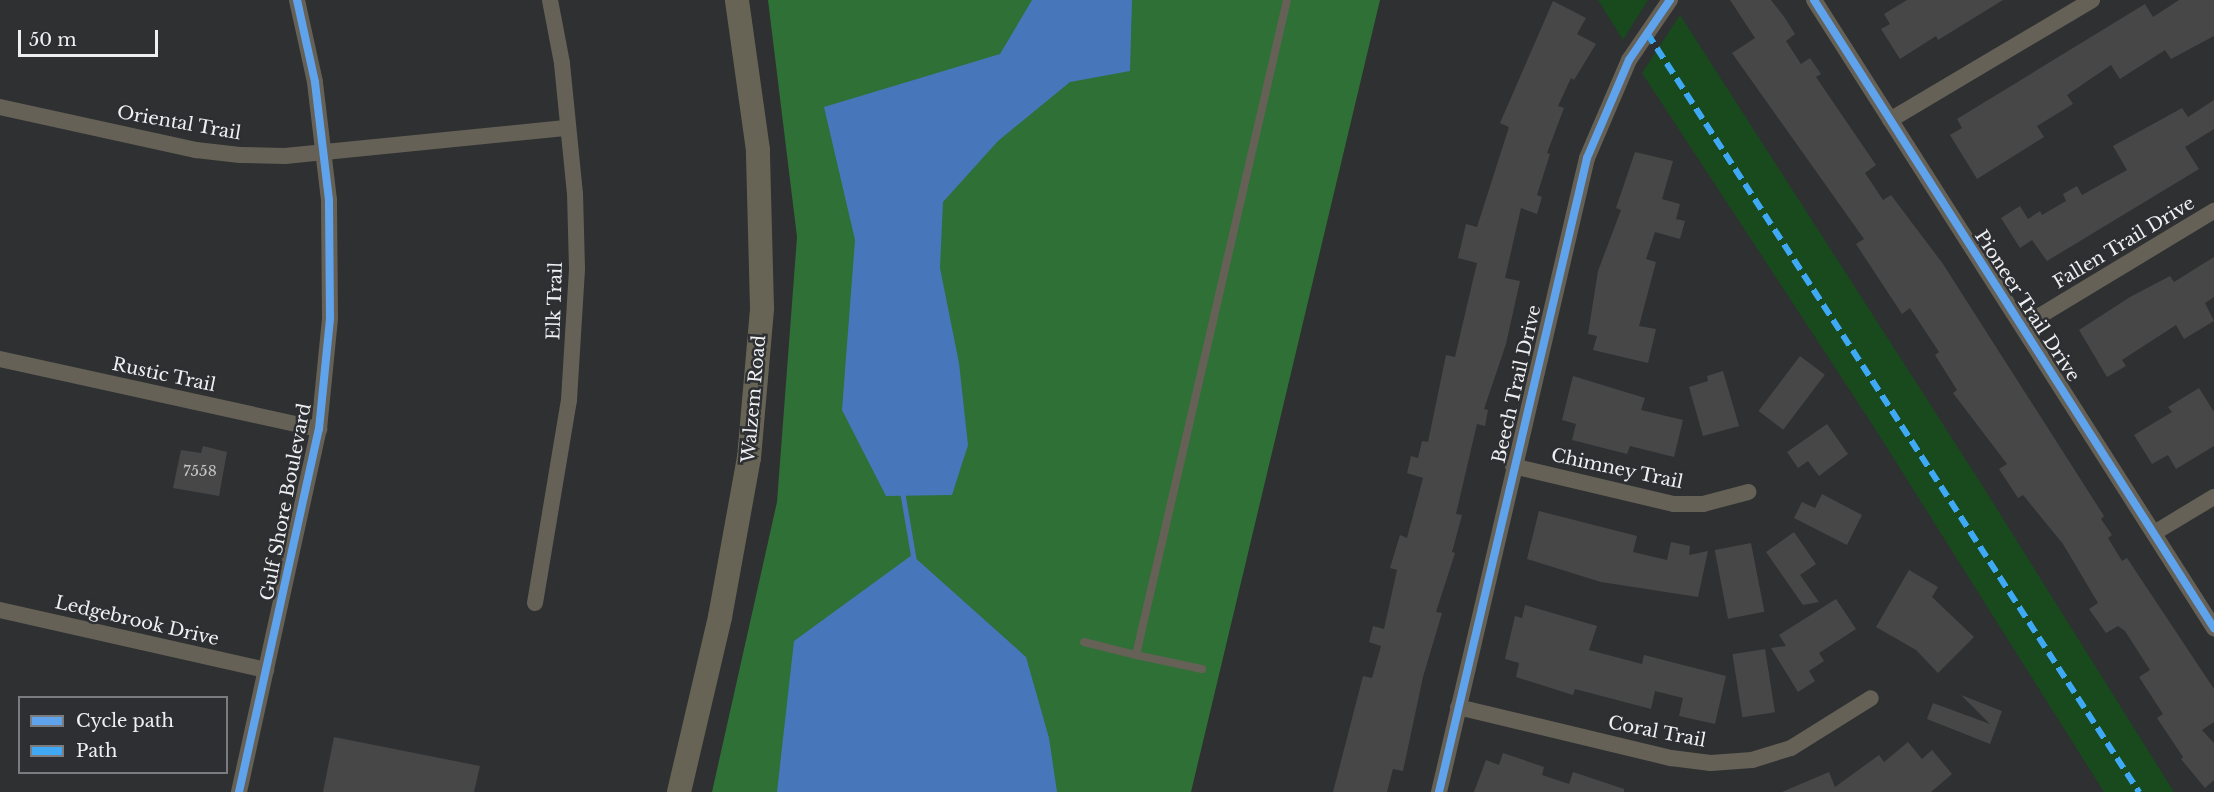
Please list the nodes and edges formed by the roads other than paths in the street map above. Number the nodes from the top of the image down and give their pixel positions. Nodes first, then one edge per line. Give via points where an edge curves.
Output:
1 (297, 0) edge
2 (550, 0) edge
3 (737, 0) edge
4 (1287, 0) edge
5 (1670, 0) edge
6 (1814, 0) edge
7 (2092, 0) edge
8 (0, 107) edge
9 (1890, 120) junction
10 (568, 128) junction
11 (323, 152) junction
12 (2214, 211) edge
13 (2023, 326) junction
14 (0, 359) edge
15 (319, 429) junction
16 (1513, 466) junction
17 (1748, 492) dead end
18 (2214, 497) edge
19 (2154, 533) junction
20 (535, 603) dead end
21 (0, 610) edge
22 (2214, 628) edge
23 (1084, 642) dead end
24 (1136, 655) junction
25 (1202, 669) dead end
26 (266, 670) junction
27 (1871, 698) dead end
28 (1458, 707) junction
29 (239, 792) edge
30 (680, 792) edge
31 (1438, 792) edge

1 - 11 street, Gulf Shore Boulevard via 315,82
2 - 10 street, Elk Trail via 562,63
3 - 30 main road, Walzem Road via 758,150 762,308 749,458 720,617
4 - 24 lane
5 - 16 street, Beech Trail Drive via 1629,60 1587,158
6 - 9 street, Pioneer Trail Drive
7 - 9 street
8 - 11 street, Oriental Trail via 196,150 240,155
9 - 13 street, Pioneer Trail Drive
10 - 11 street, Oriental Trail
10 - 20 street, Elk Trail via 575,194 574,333 560,472
11 - 15 street, Gulf Shore Boulevard via 329,200 330,318
12 - 13 street, Fallen Trail Drive
13 - 19 street, Pioneer Trail Drive
14 - 15 street, Rustic Trail
15 - 26 street, Gulf Shore Boulevard
16 - 17 street, Chimney Trail via 1674,504 1703,504
16 - 28 street, Beech Trail Drive
18 - 19 street
19 - 22 street, Pioneer Trail Drive
21 - 26 street, Ledgebrook Drive
23 - 24 lane
24 - 25 lane
26 - 29 street, Gulf Shore Boulevard
27 - 28 street, Coral Trail via 1791,748 1752,760 1711,763 1671,758
28 - 31 street, Beech Trail Drive

